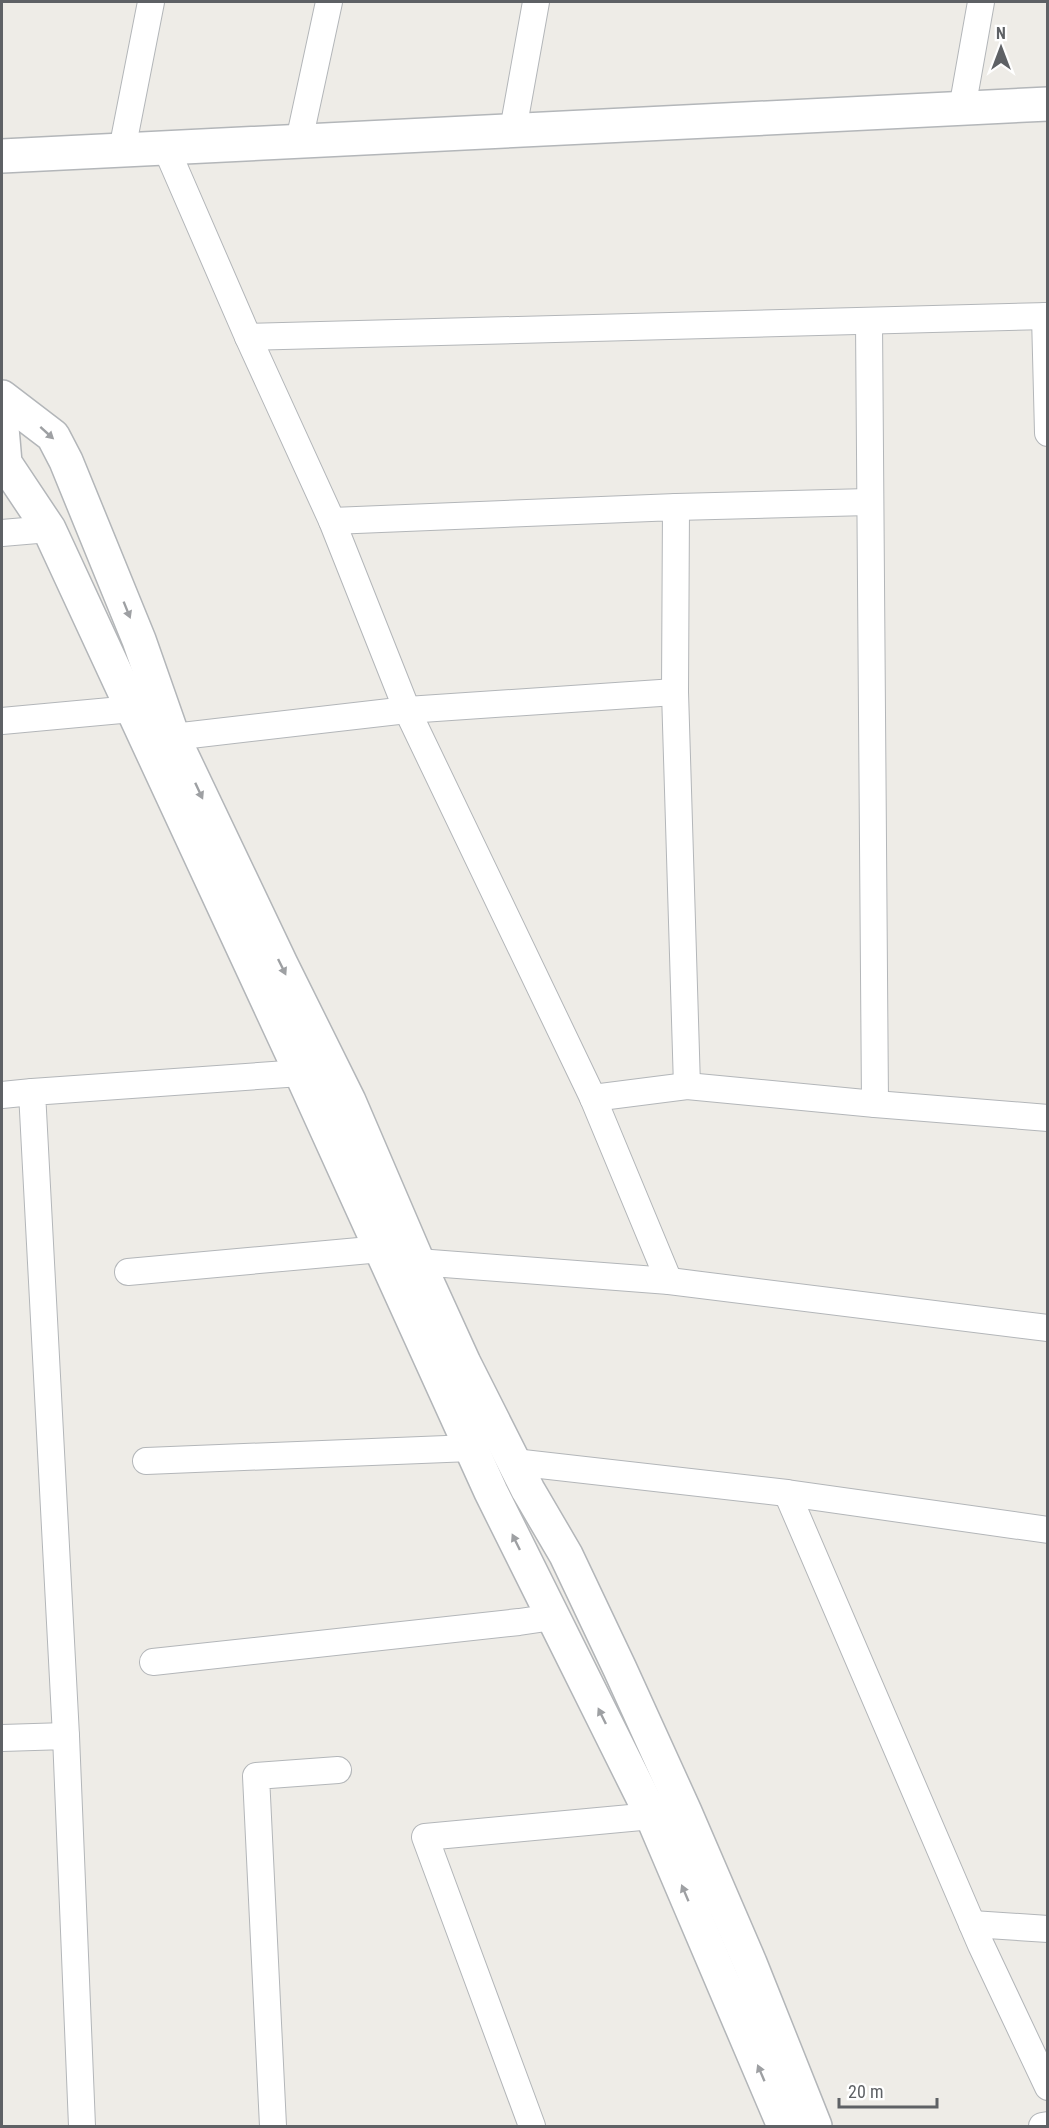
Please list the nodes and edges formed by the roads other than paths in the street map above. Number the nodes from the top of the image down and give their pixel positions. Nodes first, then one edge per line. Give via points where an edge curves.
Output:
1 (151, 2) edge
2 (329, 2) edge
3 (536, 2) edge
4 (981, 2) edge
5 (1047, 104) edge
6 (962, 109) junction
7 (513, 130) junction
8 (299, 141) junction
9 (166, 148) junction
10 (123, 150) junction
11 (2, 156) edge
12 (1046, 316) edge
13 (869, 322) junction
14 (248, 338) junction
15 (2, 397) edge
16 (2, 428) edge
17 (1047, 433) edge
18 (869, 502) junction
19 (676, 507) junction
20 (89, 517) junction
21 (332, 521) junction
22 (49, 529) junction
23 (2, 533) edge
24 (675, 692) junction
25 (146, 706) junction
26 (407, 710) junction
27 (2, 721) edge
28 (160, 739) junction
29 (301, 1074) junction
30 (687, 1086) junction
31 (32, 1092) junction
32 (2, 1095) edge
33 (593, 1098) junction
34 (875, 1104) junction
35 (1047, 1118) edge
36 (364, 1177) junction
37 (381, 1249) junction
38 (418, 1262) junction
39 (128, 1272) dead end
40 (669, 1281) junction
41 (1047, 1328) edge
42 (471, 1448) junction
43 (146, 1461) dead end
44 (514, 1462) junction
45 (787, 1493) junction
46 (1047, 1530) edge
47 (553, 1617) junction
48 (153, 1662) dead end
49 (66, 1736) junction
50 (2, 1738) edge
51 (338, 1770) dead end
52 (652, 1816) junction
53 (972, 1924) junction
54 (1047, 1929) edge
55 (1047, 2087) edge
56 (1047, 2124) edge
57 (82, 2127) edge
58 (273, 2127) edge
59 (532, 2127) edge
60 (784, 2127) edge
61 (815, 2127) edge
62 (1042, 2127) edge

1 - 10 street
2 - 8 street
3 - 7 street
4 - 6 street
5 - 6 street
6 - 7 street
7 - 8 street
8 - 9 street
9 - 10 street
9 - 14 street
10 - 11 street
12 - 13 street
12 - 17 street
13 - 14 street
13 - 18 street
14 - 21 street
15 -> 20 street via 53,436
16 - 22 street via 5,463
18 - 19 street
18 - 34 street
19 - 21 street
19 - 24 street
20 - 22 street
20 -> 25 street via 139,640
21 - 26 street
22 - 23 street
22 - 25 street
24 - 26 street
24 - 30 street
25 - 27 street
25 - 28 street
26 - 28 street
26 - 33 street
28 - 29 street
28 -> 36 street via 276,953 349,1101
29 - 31 street
29 - 36 street
30 - 33 street
30 - 34 street
31 - 32 street
31 - 49 street
33 - 40 street
34 - 35 street
36 - 37 street
36 - 38 street
37 - 39 street
37 - 42 street
38 - 40 street
38 - 44 street
40 - 41 street
42 - 43 street
47 -> 42 street
44 - 45 street
44 - 61 street via 571,1565 671,1782 750,1963
45 - 46 street
45 - 53 street
47 - 48 street
52 -> 47 street
49 - 50 street
49 - 57 street
51 - 58 street via 256,1776
52 - 59 street via 425,1837
60 -> 52 street
53 - 54 street
53 - 55 street
56 - 62 street

